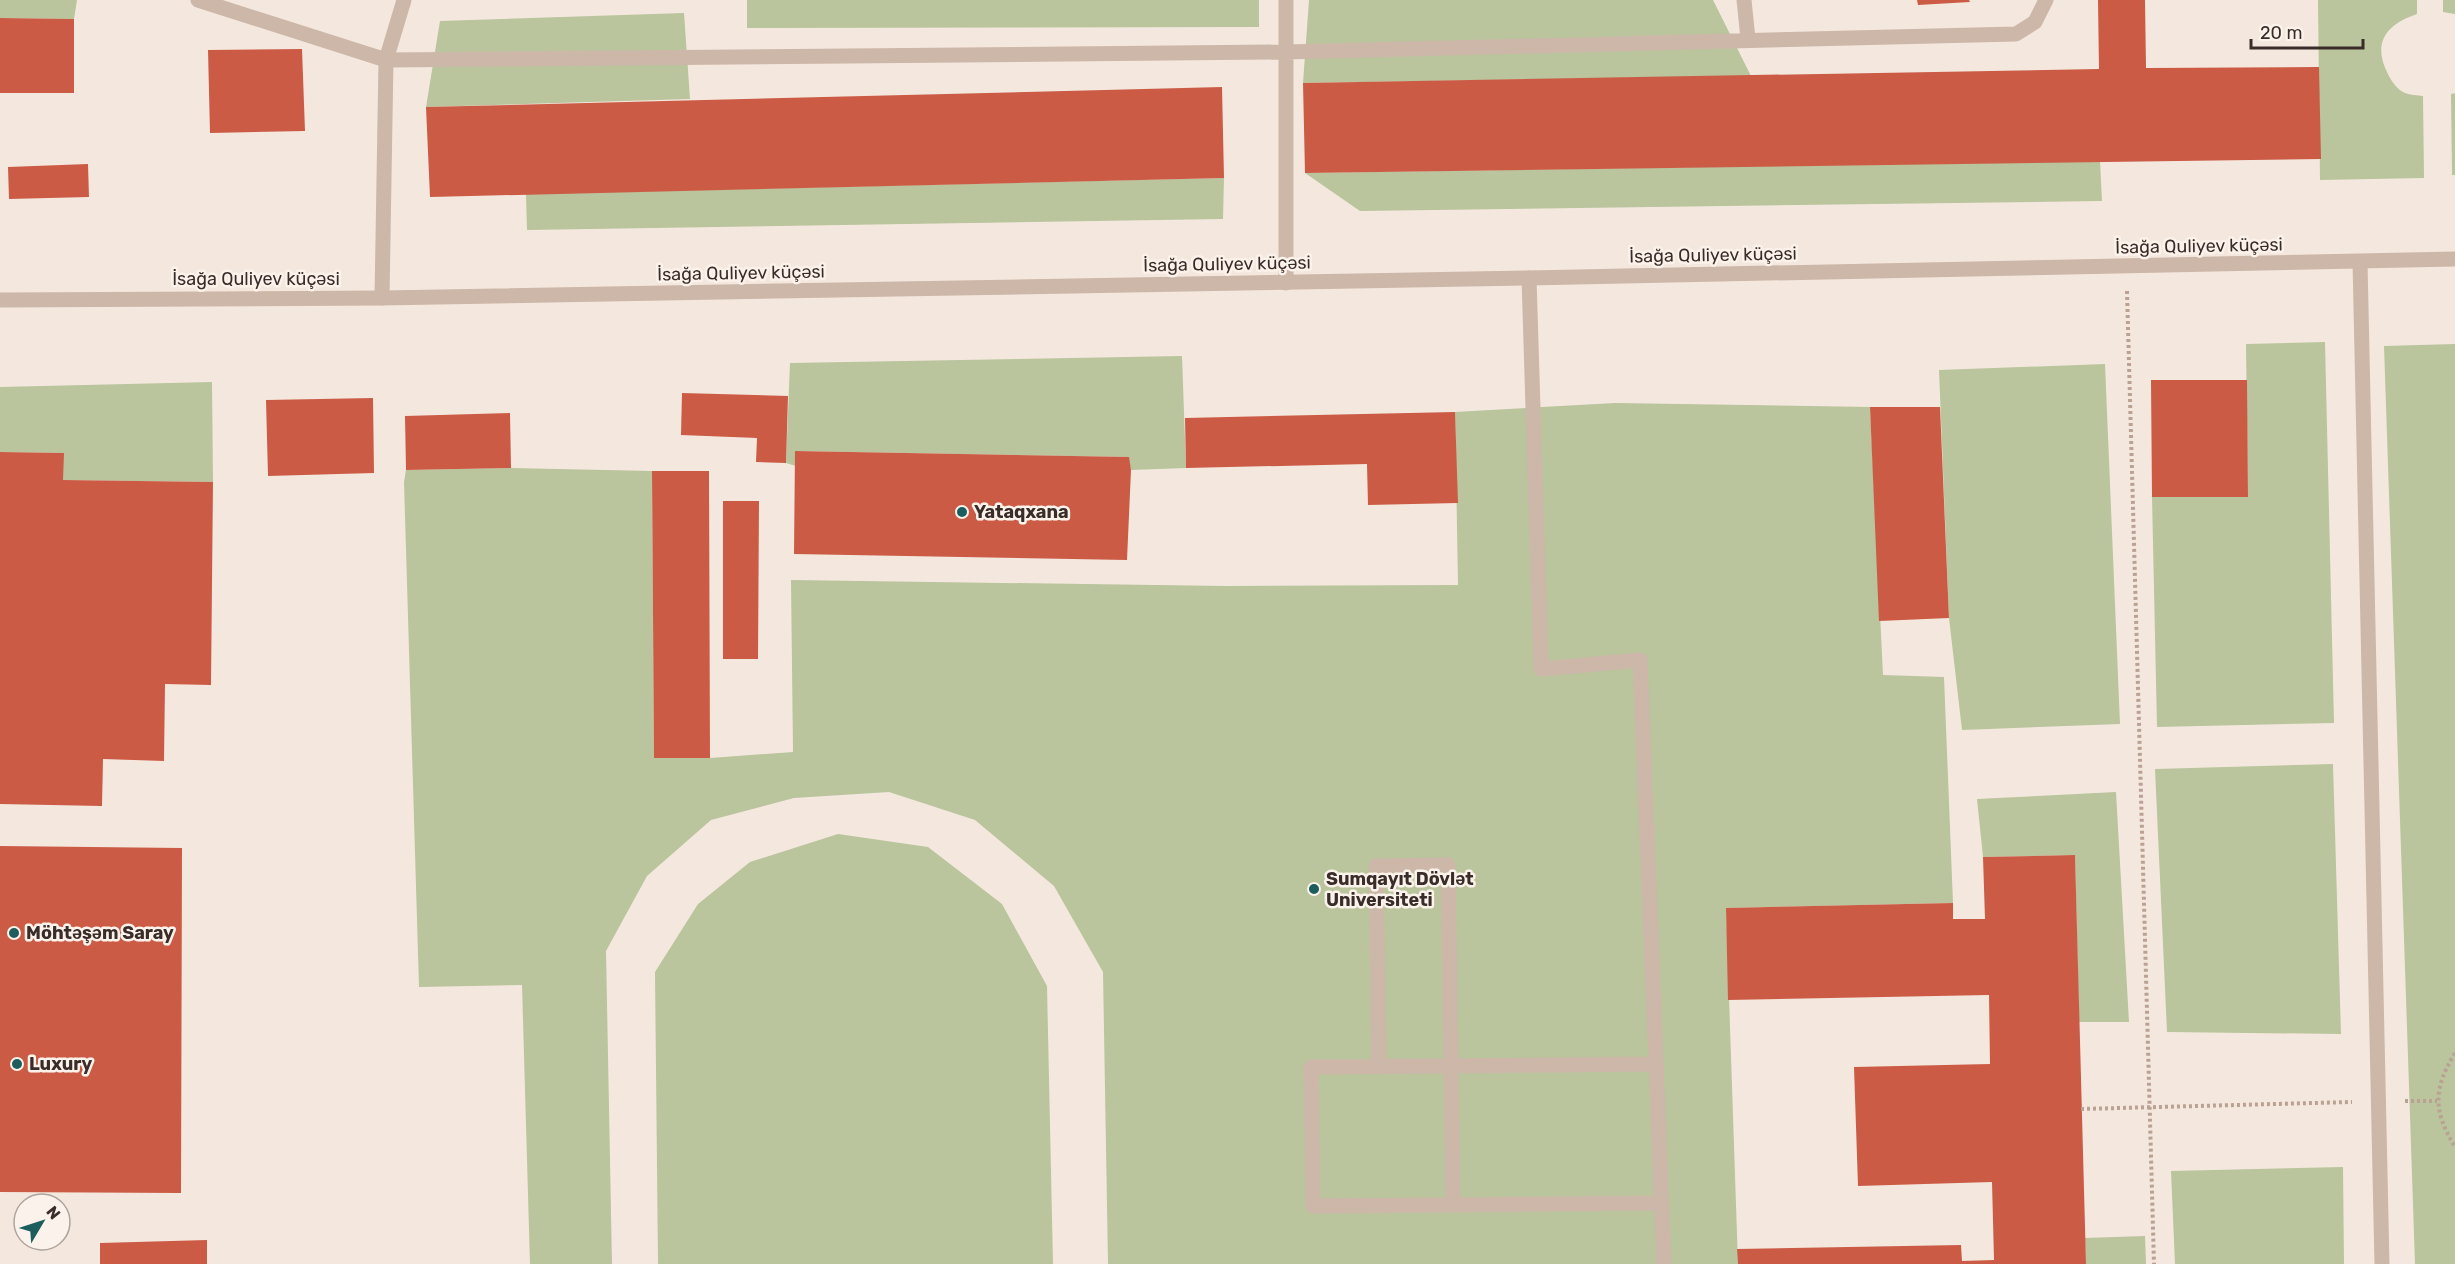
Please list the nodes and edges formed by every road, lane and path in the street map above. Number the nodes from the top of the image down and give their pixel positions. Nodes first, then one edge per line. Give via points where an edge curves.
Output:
1 (198, 0) edge
2 (404, 0) edge
3 (1286, 0) edge
4 (1744, 0) edge
5 (2046, 0) edge
6 (1748, 39) junction
7 (1286, 52) junction
8 (386, 60) junction
9 (2455, 259) edge
10 (2360, 262) junction
11 (2127, 267) junction
12 (1529, 278) junction
13 (1286, 283) junction
14 (381, 298) junction
15 (0, 300) edge
16 (2455, 1053) edge
17 (1656, 1064) junction
18 (1451, 1066) junction
19 (1379, 1067) junction
20 (2437, 1101) junction
21 (2377, 1102) junction
22 (2148, 1107) junction
23 (2081, 1109) dead end
24 (2455, 1147) edge
25 (1661, 1203) junction
26 (1453, 1205) junction
27 (1664, 1264) edge
28 (2154, 1264) edge
29 (2382, 1264) edge

1 - 8 street
2 - 8 street
3 - 7 street
4 - 6 street
5 - 6 street via 2035,22 2016,34
6 - 7 street
7 - 8 street
7 - 13 street
8 - 14 street
9 - 10 street, İsağa Quliyev küçəsi
10 - 11 street, İsağa Quliyev küçəsi
10 - 21 street
11 - 12 street, İsağa Quliyev küçəsi
11 - 22 path
12 - 13 street, İsağa Quliyev küçəsi
12 - 17 street via 1541,669 1640,660
13 - 14 street, İsağa Quliyev küçəsi
14 - 15 street, İsağa Quliyev küçəsi
16 - 20 path via 2441,1075
17 - 18 street
17 - 25 street
18 - 19 street
18 - 19 street via 1448,865 1376,866
18 - 26 street
19 - 26 street via 1311,1067 1312,1206
20 - 21 path
20 - 24 path via 2442,1126
21 - 22 path
21 - 29 street
22 - 23 path
22 - 28 path
25 - 26 street
25 - 27 street

